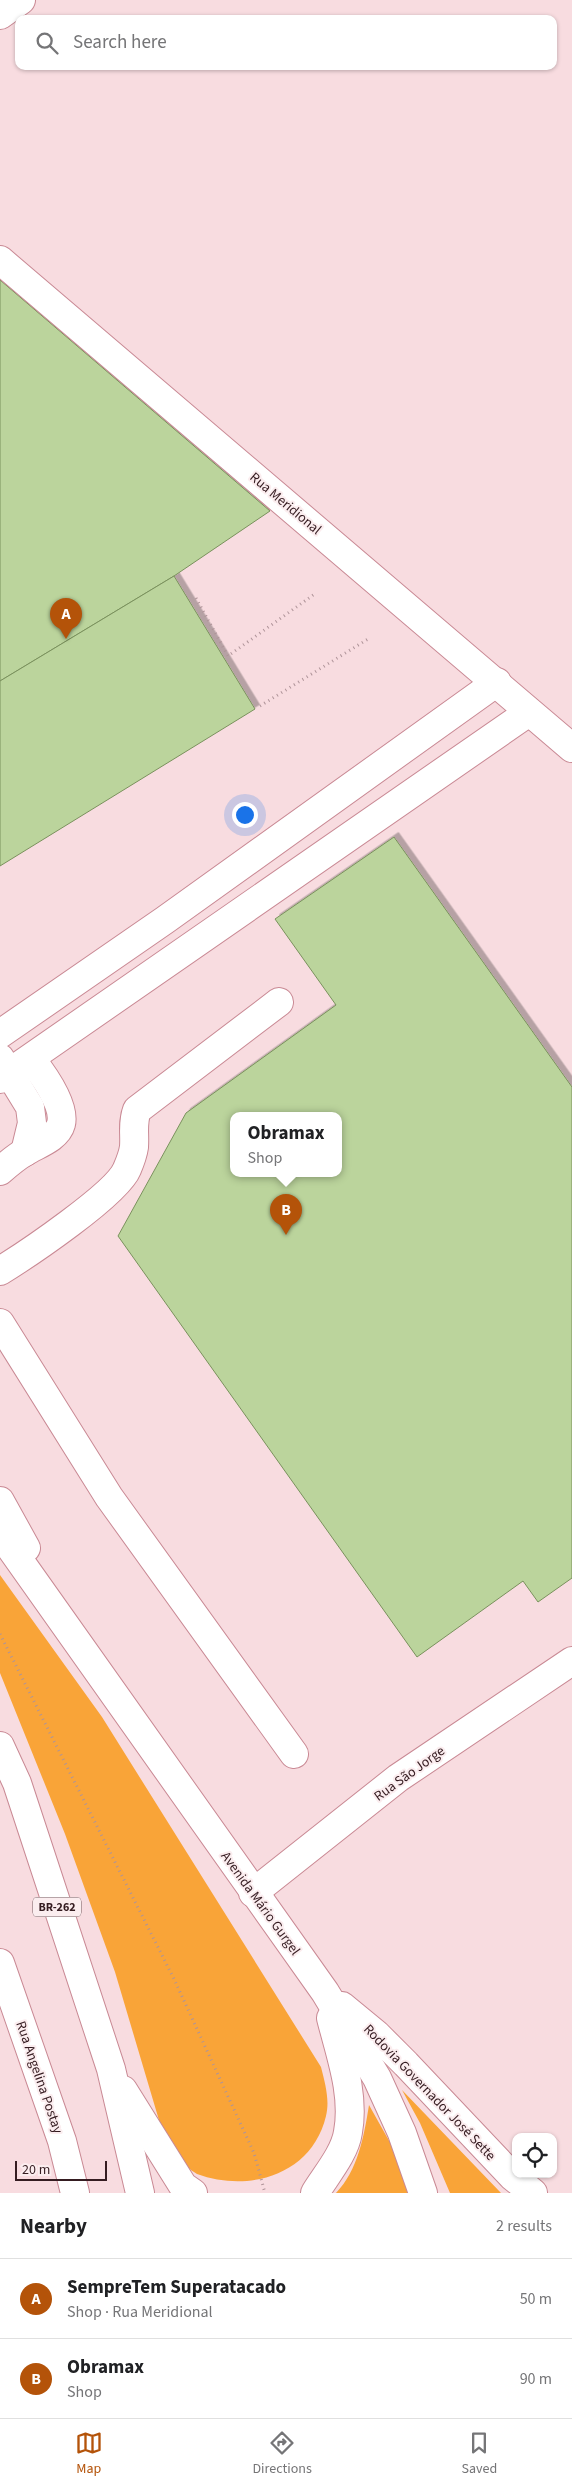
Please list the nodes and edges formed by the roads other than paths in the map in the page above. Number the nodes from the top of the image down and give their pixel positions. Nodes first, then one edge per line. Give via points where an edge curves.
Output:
1 (21, 0) edge
2 (0, 15) edge
3 (0, 260) edge
4 (497, 682) junction
5 (529, 712) junction
6 (572, 748) edge
7 (279, 1002) dead end
8 (0, 1034) edge
9 (10, 1067) edge
10 (0, 1171) edge
11 (0, 1271) edge
12 (0, 1323) edge
13 (0, 1501) edge
14 (0, 1533) edge
15 (70, 1628) junction
16 (572, 1662) edge
17 (0, 1746) edge
18 (294, 1754) dead end
19 (253, 1893) junction
20 (0, 1963) edge
21 (325, 1992) junction
22 (110, 2069) junction
23 (75, 2193) edge
24 (140, 2193) edge
25 (193, 2193) edge
26 (315, 2193) edge
27 (423, 2193) edge
28 (533, 2193) edge

1 - 2 street
3 - 4 street, Rua Meridional
4 - 5 street, Rua Meridional
4 - 8 street
5 - 6 street, Rua Meridional
5 - 9 street
7 - 11 street via 138,1110 132,1122 134,1148 120,1179 107,1194
9 - 10 street via 30,1107 32,1123 25,1152
12 - 18 street via 109,1497
13 - 15 street, Avenida Mário Gurgel
14 - 15 street, Avenida Mário Gurgel
15 - 19 street, Avenida Mário Gurgel
16 - 19 street, Rua São Jorge via 398,1778
17 - 22 street, BR-262 via 16,1783
19 - 21 street, Avenida Mário Gurgel
20 - 23 street, Rua Angelina Postay via 62,2142
21 - 26 street via 346,2079 348,2132 341,2151
21 - 27 street, Avenida Mário Gurgel via 377,2078
21 - 28 street, Rodovia Governador José Sette via 376,2034 512,2176
22 - 24 street, BR-262
22 - 25 street via 183,2186

